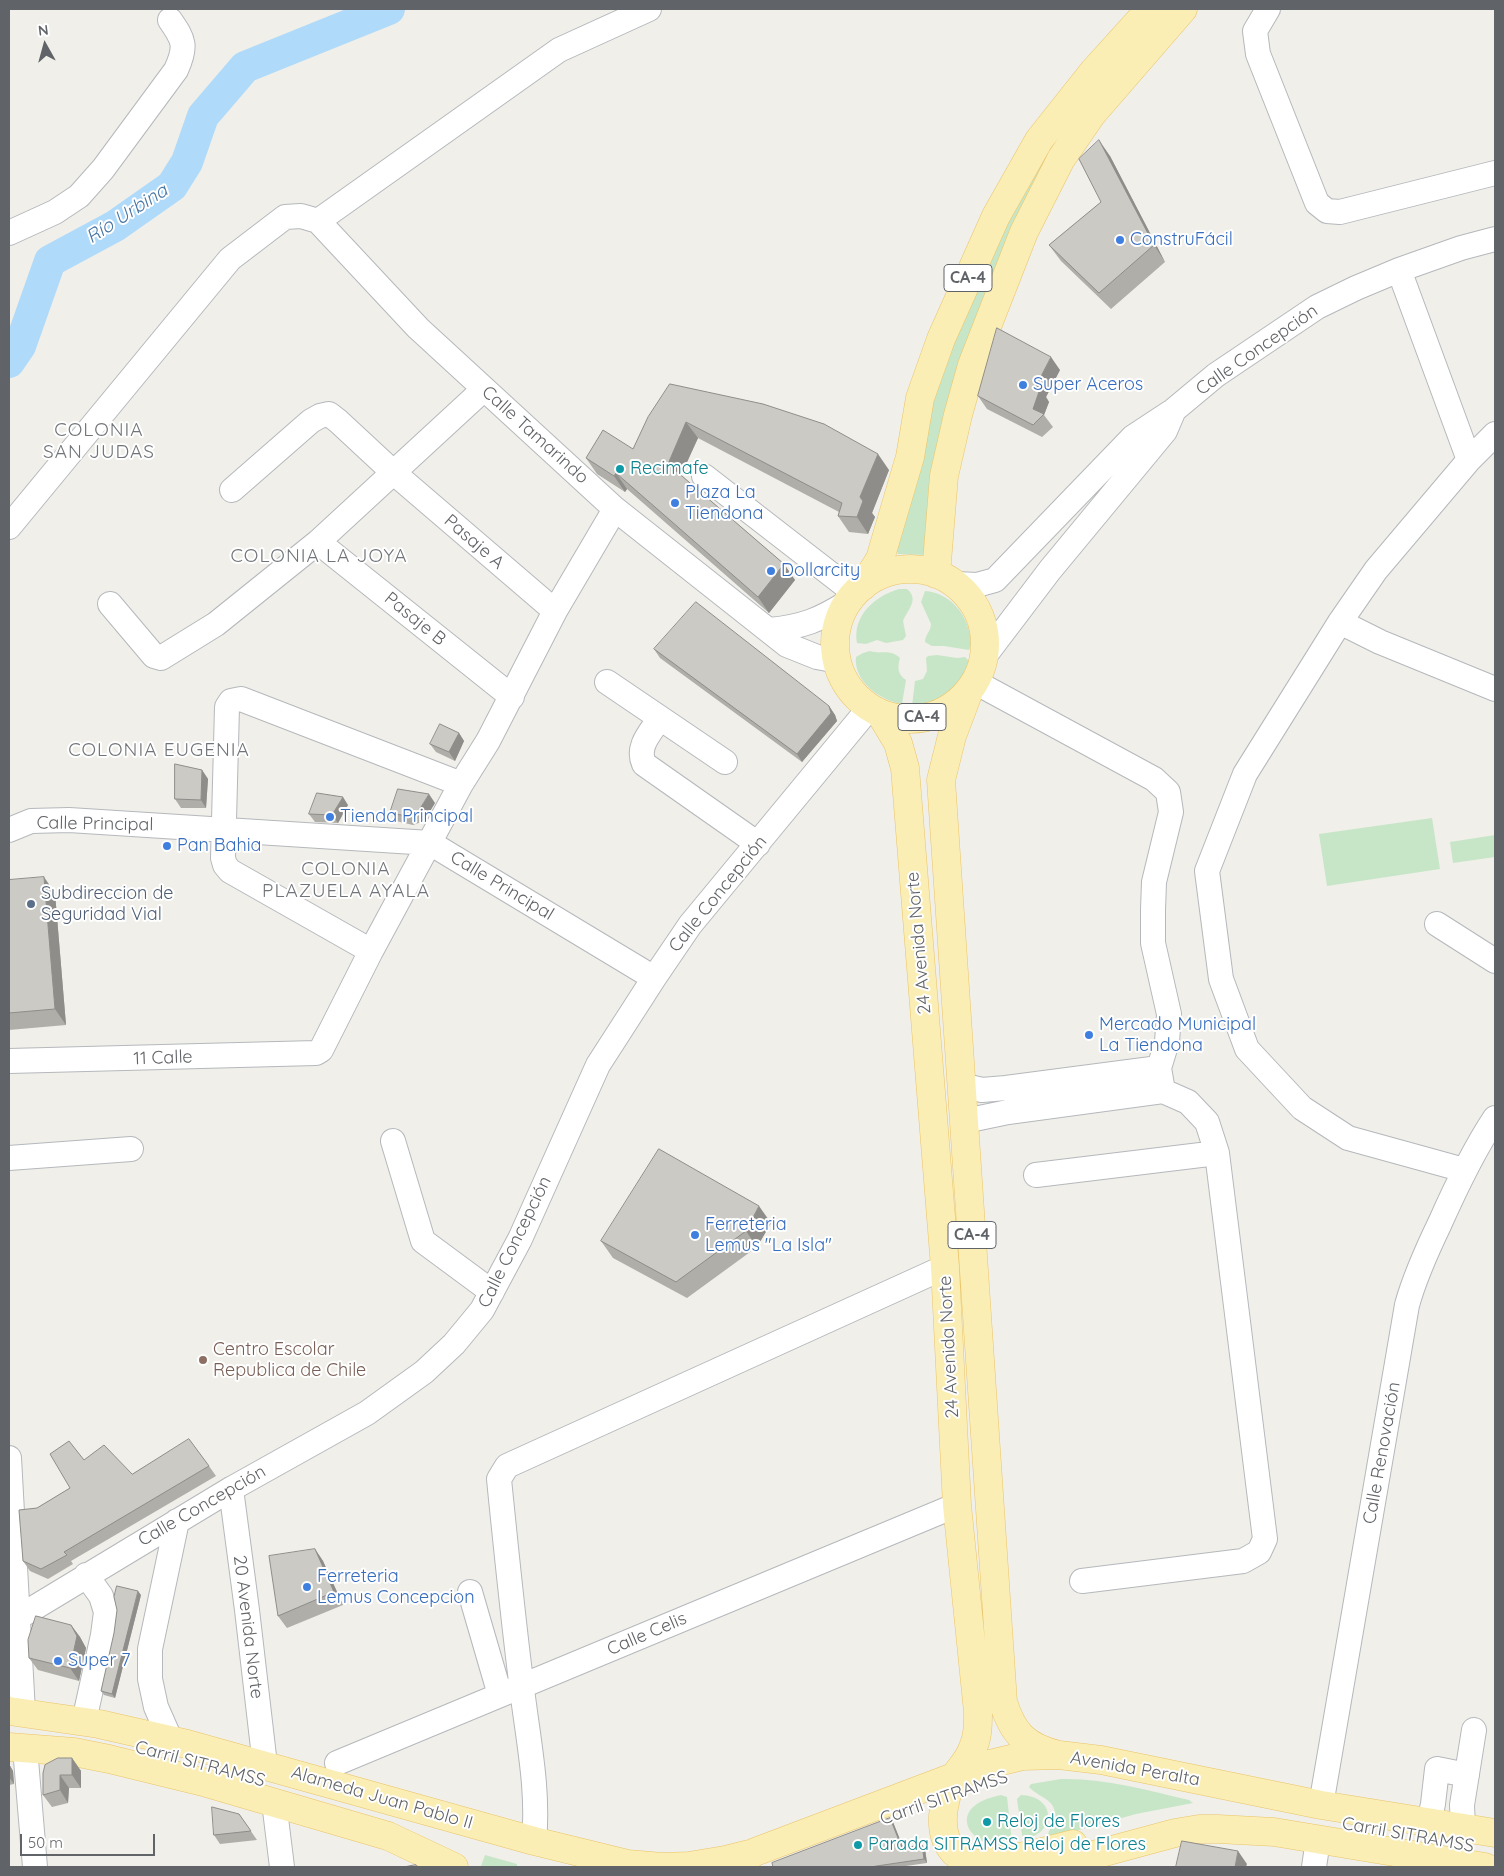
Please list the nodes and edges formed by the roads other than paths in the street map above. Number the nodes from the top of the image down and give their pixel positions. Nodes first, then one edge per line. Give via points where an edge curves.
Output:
1 (649, 9) edge
2 (1150, 9) edge
3 (1183, 9) edge
4 (1268, 9) edge
5 (170, 20) dead end
6 (1495, 173) edge
7 (318, 221) junction
8 (9, 233) edge
9 (1495, 239) edge
10 (1399, 270) junction
11 (484, 389) junction
12 (1174, 410) junction
13 (1494, 436) edge
14 (1469, 460) junction
15 (394, 473) junction
16 (704, 476) dead end
17 (232, 490) dead end
18 (615, 509) junction
19 (9, 527) edge
20 (318, 542) junction
21 (946, 579) junction
22 (856, 594) junction
23 (110, 604) dead end
24 (555, 611) junction
25 (1340, 622) junction
26 (768, 630) junction
27 (838, 661) junction
28 (976, 677) junction
29 (607, 682) dead end
30 (1495, 689) edge
31 (512, 696) junction
32 (875, 710) junction
33 (660, 718) junction
34 (725, 762) dead end
35 (461, 784) junction
36 (9, 830) edge
37 (225, 830) junction
38 (430, 843) junction
39 (758, 844) junction
40 (1437, 924) dead end
41 (371, 952) junction
42 (1495, 961) edge
43 (654, 978) junction
44 (9, 1061) edge
45 (1159, 1068) junction
46 (961, 1085) junction
47 (1163, 1091) junction
48 (1495, 1118) edge
49 (965, 1121) junction
50 (393, 1141) dead end
51 (131, 1149) dead end
52 (1217, 1153) junction
53 (9, 1158) edge
54 (1464, 1170) junction
55 (1036, 1175) dead end
56 (946, 1267) junction
57 (492, 1292) junction
58 (9, 1458) edge
59 (9, 1468) edge
60 (231, 1489) junction
61 (957, 1505) junction
62 (177, 1521) junction
63 (86, 1575) junction
64 (1082, 1581) dead end
65 (470, 1592) dead end
66 (13, 1619) edge
67 (511, 1691) junction
68 (84, 1722) junction
69 (15, 1729) edge
70 (1474, 1730) dead end
71 (171, 1741) junction
72 (1058, 1755) junction
73 (337, 1764) dead end
74 (265, 1765) junction
75 (1467, 1775) junction
76 (950, 1787) junction
77 (274, 1802) junction
78 (1320, 1821) junction
79 (1429, 1822) junction
80 (1462, 1827) junction
81 (1495, 1833) edge
82 (534, 1841) junction
83 (1495, 1851) edge
84 (752, 1860) edge
85 (1448, 1864) edge
86 (973, 1866) edge
87 (35, 1867) edge
88 (282, 1867) edge
89 (454, 1867) edge
90 (561, 1867) edge
91 (731, 1867) edge
92 (1049, 1867) edge
93 (1314, 1867) edge
94 (1484, 1867) edge

1 - 7 street via 559,50
2 - 22 main road, CA-4 via 1093,72 1039,140 996,216 938,347 920,398 910,457 880,559
3 - 21 main road, CA-4 via 1092,114 1061,159 1024,232 972,365 944,476
4 - 6 street via 1256,31 1258,54 1317,203 1327,211 1340,212
5 - 8 street via 182,38 182,57 176,70 103,169 79,196 55,212
7 - 11 street, Calle Tamarindo via 418,328
7 - 19 street via 301,216 285,217 230,259
9 - 10 street, Calle Concepción
10 - 12 street, Calle Concepción via 1317,308 1216,374
10 - 14 street
11 - 15 street
11 - 18 street, Calle Tamarindo
12 - 21 street via 1133,438 995,580 977,585
12 - 28 street, Calle Concepción via 1165,431 1050,570
13 - 14 street
14 - 25 street via 1376,570
15 - 17 street, Pasaje A via 328,414 311,421
15 - 20 street
15 - 24 street, Pasaje A
16 - 22 street
18 - 24 street
18 - 26 street, Calle Tamarindo
20 - 23 street via 216,624 160,658 154,656
20 - 31 street, Pasaje B
21 - 22 main road via 914,569 898,570 874,578
21 - 28 main road, CA-4 via 972,601 982,621 986,644
22 - 26 street via 826,617
22 - 27 main road, CA-4 via 841,616 836,631
24 - 31 street
25 - 30 street
25 - 54 street via 1245,774 1207,871 1221,979 1247,1049 1302,1108 1348,1138
26 - 27 street, Calle Tamarindo via 787,645
27 - 32 main road, CA-4 via 852,690
28 - 32 main road, CA-4 via 952,706 931,715 909,718
28 - 45 street via 1154,779 1168,792 1171,812 1154,882 1153,910 1153,943 1169,1014 1167,1042
28 - 46 main road, 24 Avenida Norte / CA-4 via 952,736 941,780
29 - 33 street
31 - 35 street
32 - 39 street, Calle Concepción
32 - 56 main road, 24 Avenida Norte / CA-4 via 898,743 905,768
33 - 34 street
33 - 39 street via 641,750 644,764
35 - 37 street via 241,699 231,700 227,707
35 - 38 street
36 - 37 street, Calle Principal via 30,821 69,820
37 - 38 street, Calle Principal
37 - 41 street via 223,858 230,870
38 - 41 street
38 - 43 street, Calle Principal
39 - 43 street, Calle Concepción via 690,925
40 - 42 street
41 - 44 street, 11 Calle via 321,1050 316,1053
43 - 57 street, Calle Concepción via 598,1066 520,1239
45 - 46 street via 1006,1088 982,1090
45 - 47 street
46 - 49 main road, 24 Avenida Norte / CA-4
47 - 49 street
47 - 52 street via 1188,1102 1207,1122
48 - 54 street, Calle Renovación
49 - 72 main road, 24 Avenida Norte / CA-4 via 1003,1702 1008,1718 1029,1744
50 - 57 street via 423,1241
51 - 53 street
52 - 55 street
52 - 64 street via 1265,1539 1260,1552 1243,1561
54 - 78 street, Calle Renovación via 1417,1273 1407,1305
56 - 61 main road, 24 Avenida Norte / CA-4
56 - 67 street via 507,1466 498,1479
57 - 60 street, Calle Concepción via 482,1310 454,1344 424,1372 367,1413
58 - 59 street
59 - 66 street
60 - 62 street, Calle Concepción
60 - 74 street, 20 Avenida Norte
61 - 67 street, Calle Celis
61 - 76 main road, 24 Avenida Norte / CA-4 via 978,1712 977,1735 972,1750
62 - 63 street, Calle Concepción
62 - 71 street via 150,1649 150,1679 156,1707
63 - 66 street, Calle Concepción
63 - 68 street via 101,1596 106,1612
65 - 67 street
66 - 69 street
67 - 73 street, Calle Celis
67 - 82 street via 536,1795
68 - 69 main road, Alameda Juan Pablo II
68 - 71 main road, Alameda Juan Pablo II
69 - 77 main road, Alameda Juan Pablo II via 74,1752 109,1758
69 - 87 street
69 - 90 main road, Carril SITRAMSS via 146,1748
70 - 75 street
71 - 74 main road, Alameda Juan Pablo II
72 - 76 main road, Avenida Peralta via 1011,1758 985,1765
72 - 78 main road, Avenida Peralta via 1143,1767
74 - 82 main road, Alameda Juan Pablo II
75 - 79 street via 1438,1770
75 - 80 street
76 - 78 main road, Carril SITRAMSS via 1058,1767 1087,1768
76 - 84 main road, Avenida Peralta
76 - 86 main road, 24 Avenida Norte via 943,1824 947,1842 955,1853
77 - 88 street
77 - 89 main road, Alameda Juan Pablo II via 388,1836
78 - 79 main road, Avenida Peralta
78 - 83 main road, Carril SITRAMSS
78 - 85 main road, Avenida Peralta
78 - 86 main road, Carril SITRAMSS via 1228,1815 1185,1817
78 - 92 main road, Avenida Peralta via 1274,1832 1199,1829
78 - 93 street, Calle Renovación
79 - 80 main road, Avenida Peralta
80 - 81 main road, Avenida Peralta
82 - 84 main road, Alameda Juan Pablo II via 601,1858 652,1866
84 - 91 main road, Avenida Peralta
85 - 94 main road, Avenida Peralta

